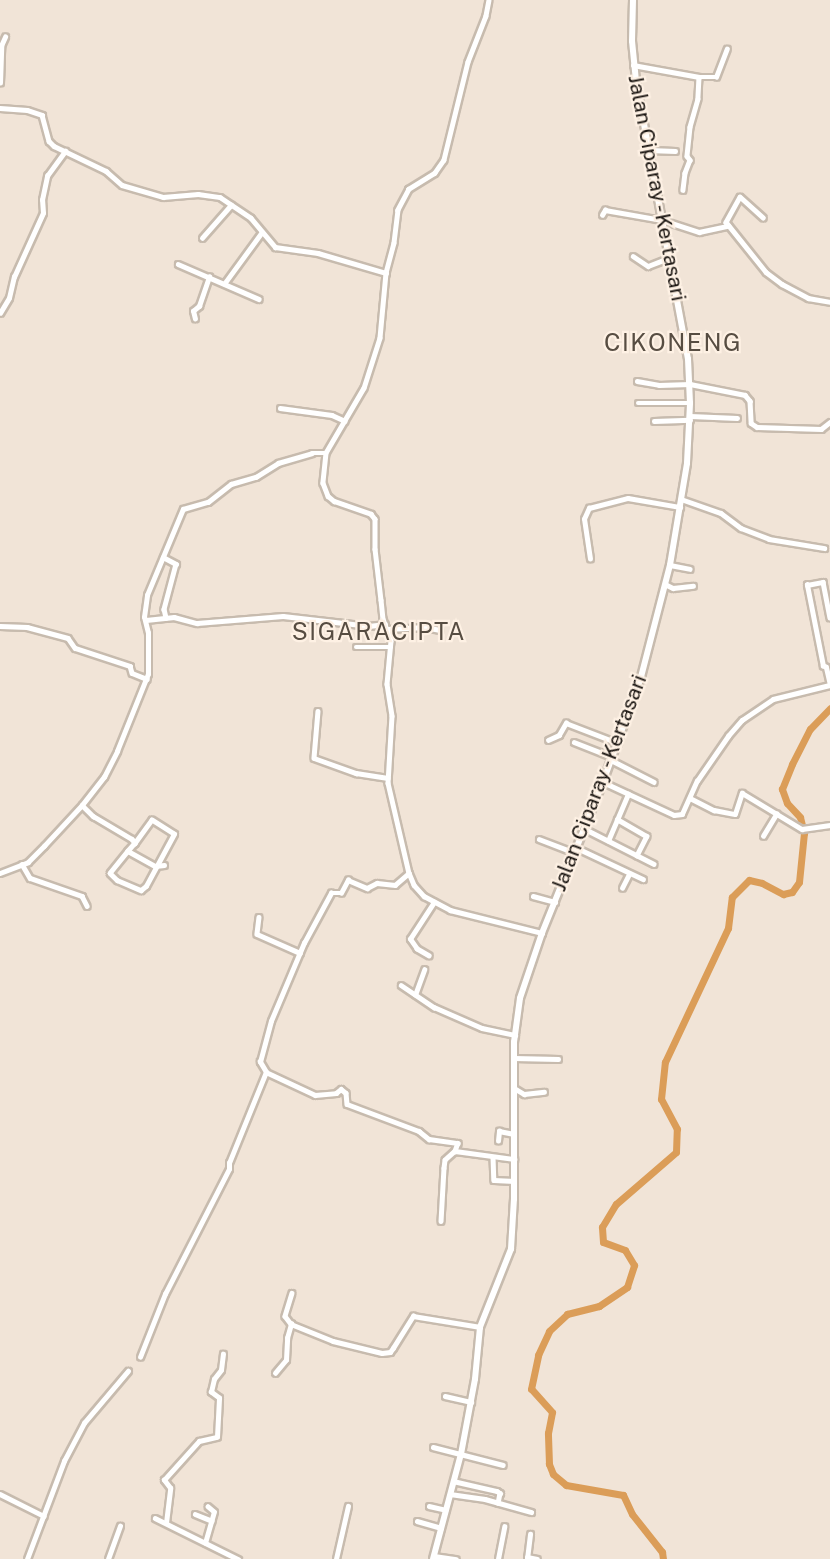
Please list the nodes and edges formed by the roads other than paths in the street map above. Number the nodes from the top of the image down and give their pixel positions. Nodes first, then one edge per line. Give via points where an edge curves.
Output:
1 (489, 0) edge
2 (633, 0) edge
3 (5, 37) dead end
4 (727, 49) dead end
5 (633, 65) junction
6 (699, 77) junction
7 (0, 83) edge
8 (0, 108) edge
9 (649, 150) junction
10 (675, 150) dead end
11 (64, 151) junction
12 (683, 190) dead end
13 (231, 206) junction
14 (602, 215) dead end
15 (763, 218) dead end
16 (662, 220) junction
17 (728, 226) junction
18 (262, 232) junction
19 (202, 238) dead end
20 (633, 256) dead end
21 (669, 258) junction
22 (178, 264) dead end
23 (386, 273) junction
24 (209, 277) junction
25 (224, 284) junction
26 (259, 299) dead end
27 (830, 302) edge
28 (0, 313) edge
29 (195, 319) dead end
30 (637, 381) dead end
31 (690, 384) junction
32 (638, 403) dead end
33 (690, 403) junction
34 (280, 408) dead end
35 (690, 418) junction
36 (737, 418) dead end
37 (345, 421) junction
38 (654, 421) dead end
39 (830, 422) edge
40 (326, 453) junction
41 (681, 499) junction
42 (680, 507) junction
43 (824, 548) dead end
44 (163, 557) junction
45 (590, 559) dead end
46 (670, 565) junction
47 (690, 569) dead end
48 (665, 584) junction
49 (693, 586) dead end
50 (830, 617) edge
51 (166, 618) junction
52 (146, 620) junction
53 (0, 626) edge
54 (386, 627) junction
55 (440, 630) dead end
56 (356, 646) dead end
57 (391, 646) junction
58 (828, 668) edge
59 (147, 679) junction
60 (830, 685) edge
61 (318, 711) dead end
62 (548, 740) dead end
63 (574, 742) dead end
64 (618, 743) junction
65 (612, 759) junction
66 (388, 777) junction
67 (603, 782) junction
68 (654, 782) dead end
69 (628, 794) junction
70 (690, 798) junction
71 (82, 805) junction
72 (776, 814) junction
73 (617, 819) junction
74 (830, 825) edge
75 (585, 829) junction
76 (763, 836) dead end
77 (538, 839) dead end
78 (608, 841) junction
79 (135, 843) junction
80 (576, 850) junction
81 (128, 851) junction
82 (638, 856) junction
83 (22, 864) junction
84 (654, 864) dead end
85 (164, 865) dead end
86 (155, 866) junction
87 (0, 873) edge
88 (409, 873) junction
89 (629, 874) junction
90 (643, 879) dead end
91 (622, 888) dead end
92 (534, 896) dead end
93 (434, 902) junction
94 (555, 902) junction
95 (87, 906) dead end
96 (259, 917) dead end
97 (542, 933) junction
98 (300, 953) junction
99 (429, 956) dead end
100 (424, 970) dead end
101 (401, 985) dead end
102 (415, 995) junction
103 (515, 1035) junction
104 (514, 1058) junction
105 (558, 1059) dead end
106 (266, 1072) junction
107 (514, 1088) junction
108 (544, 1092) dead end
109 (514, 1134) junction
110 (498, 1141) dead end
111 (455, 1151) junction
112 (493, 1157) junction
113 (514, 1159) junction
114 (514, 1181) junction
115 (441, 1221) dead end
116 (292, 1293) dead end
117 (309, 1323) dead end
118 (291, 1324) junction
119 (480, 1327) junction
120 (306, 1331) junction
121 (223, 1354) dead end
122 (140, 1357) dead end
123 (128, 1371) dead end
124 (275, 1373) dead end
125 (445, 1396) dead end
126 (471, 1402) junction
127 (433, 1447) dead end
128 (460, 1454) junction
129 (502, 1465) dead end
130 (453, 1481) junction
131 (0, 1494) edge
132 (450, 1494) junction
133 (498, 1503) junction
134 (348, 1506) dead end
135 (429, 1506) dead end
136 (208, 1507) dead end
137 (446, 1510) junction
138 (531, 1512) dead end
139 (195, 1514) dead end
140 (44, 1516) junction
141 (155, 1518) dead end
142 (212, 1521) junction
143 (417, 1521) dead end
144 (166, 1523) junction
145 (120, 1526) dead end
146 (504, 1527) dead end
147 (441, 1528) junction
148 (530, 1534) dead end
149 (205, 1543) junction
150 (433, 1558) edge
151 (527, 1558) edge
152 (27, 1559) edge
153 (108, 1559) edge
154 (238, 1559) edge
155 (336, 1559) edge
156 (456, 1559) edge
157 (498, 1559) edge
158 (537, 1559) edge

1 - 23 street via 468,62 444,160 435,173 417,182 402,198
2 - 5 main road, Jalan Ciparay - Kertasari
3 - 7 street via 1,46
4 - 6 street via 716,77
5 - 6 street
5 - 9 main road, Jalan Ciparay - Kertasari
6 - 12 street
8 - 11 street via 42,115 50,141
9 - 10 street
9 - 16 main road, Jalan Ciparay - Kertasari
11 - 13 street via 129,187 162,197 220,197
11 - 28 street via 47,176 43,213
13 - 18 street via 251,218
13 - 19 street
14 - 16 street via 603,210
15 - 17 street via 739,197 726,221
16 - 17 street via 695,232
16 - 21 main road, Jalan Ciparay - Kertasari
17 - 27 street via 766,272 782,284 809,299
18 - 23 street via 275,247 318,253
18 - 25 street
20 - 21 street via 648,266
21 - 31 main road, Jalan Ciparay - Kertasari
22 - 24 street
23 - 37 street via 380,338 364,388
24 - 25 street
24 - 29 street via 193,311
25 - 26 street
30 - 31 street
31 - 33 main road, Jalan Ciparay - Kertasari
31 - 39 street via 745,395 750,401 751,423 757,427 821,429
32 - 33 street
33 - 35 main road, Jalan Ciparay - Kertasari
34 - 37 street via 332,415
35 - 36 street
35 - 38 street
35 - 41 main road, Jalan Ciparay - Kertasari
37 - 40 street
40 - 44 street via 278,463 256,477 231,484 208,502 184,508
40 - 54 street via 323,483 328,496 340,506 371,514 375,519 375,549
41 - 42 main road, Jalan Ciparay - Kertasari
41 - 43 street via 721,513 741,528 769,539
42 - 45 street via 628,498 590,508 584,519
42 - 46 main road, Jalan Ciparay - Kertasari
44 - 51 street via 176,563 164,609
44 - 52 street via 147,595
46 - 47 street
46 - 48 main road, Jalan Ciparay - Kertasari
48 - 49 street via 673,588
48 - 64 main road, Jalan Ciparay - Kertasari via 641,677
50 - 58 street via 823,582 807,585 823,666
51 - 52 street
51 - 54 street via 197,623 283,616
52 - 59 street
53 - 59 street via 27,627 68,638 82,652 130,666 132,673
54 - 55 street
54 - 57 street
56 - 57 street
57 - 66 street via 387,684 392,716
58 - 60 street
59 - 71 street via 104,777
60 - 70 street via 773,699 742,720 714,755
61 - 66 street via 314,758 356,773
62 - 64 street via 559,735 566,723
63 - 65 street
64 - 65 main road, Jalan Ciparay - Kertasari
65 - 67 main road, Jalan Ciparay - Kertasari
65 - 68 street
66 - 88 street
67 - 69 street
67 - 75 main road, Jalan Ciparay - Kertasari
69 - 70 street via 678,816
69 - 73 street
70 - 72 street via 714,810 735,814 742,793
71 - 79 street
71 - 83 street
72 - 74 street via 801,829
72 - 76 street
73 - 78 street
73 - 82 street via 646,835
75 - 78 street
75 - 80 main road, Jalan Ciparay - Kertasari
77 - 80 street
78 - 82 street
79 - 81 street
79 - 86 street via 152,820 173,832
80 - 89 street
80 - 94 main road, Jalan Ciparay - Kertasari
81 - 86 street
81 - 86 street via 110,873 117,880 141,890
82 - 84 street
83 - 87 street
83 - 95 street via 30,878 82,896
85 - 86 street
88 - 93 street via 418,891
88 - 98 street via 395,885 377,883 365,888 348,880 341,893 332,891
89 - 90 street
89 - 91 street
92 - 94 street
93 - 97 street via 450,910
93 - 99 street via 410,939
94 - 97 main road, Jalan Ciparay - Kertasari
96 - 98 street via 256,934
97 - 103 main road, Jalan Ciparay - Kertasari via 524,982
98 - 106 street via 271,1021 260,1062
100 - 102 street
101 - 102 street
102 - 103 street via 482,1028
103 - 104 main road, Jalan Ciparay - Kertasari
104 - 105 street
104 - 107 main road, Jalan Ciparay - Kertasari
106 - 111 street via 315,1095 341,1089 347,1104 419,1131 429,1139 458,1143
106 - 122 street via 225,1179 165,1294
107 - 108 street via 524,1094
107 - 109 main road, Jalan Ciparay - Kertasari
109 - 110 street via 499,1131
109 - 113 main road, Jalan Ciparay - Kertasari
111 - 112 street
111 - 115 street via 445,1160
112 - 113 street
112 - 114 street via 494,1180
113 - 114 main road, Jalan Ciparay - Kertasari
114 - 119 main road, Jalan Ciparay - Kertasari via 511,1249
116 - 118 street via 285,1314
117 - 120 street
118 - 120 street
118 - 124 street via 286,1338 286,1360
119 - 120 street via 414,1316 390,1352 382,1353
119 - 126 main road, Jalan Ciparay - Kertasari
121 - 144 street via 211,1392 219,1398 217,1437 199,1441 164,1480 170,1488
123 - 140 street via 84,1423 59,1470
125 - 126 street
126 - 128 main road, Jalan Ciparay - Kertasari
127 - 128 street
128 - 129 street
128 - 130 main road, Jalan Ciparay - Kertasari
130 - 132 main road, Jalan Ciparay - Kertasari
130 - 133 street via 497,1491
131 - 140 street
132 - 133 street
132 - 137 main road, Jalan Ciparay - Kertasari
133 - 138 street
134 - 155 street
135 - 137 street
136 - 142 street via 213,1509
137 - 147 main road, Jalan Ciparay - Kertasari
139 - 142 street
140 - 152 street
141 - 144 street
142 - 149 street
143 - 147 street
144 - 149 street
145 - 153 street
146 - 157 street
147 - 150 main road, Jalan Ciparay - Kertasari
148 - 151 street
149 - 154 street
150 - 156 street
151 - 158 street

